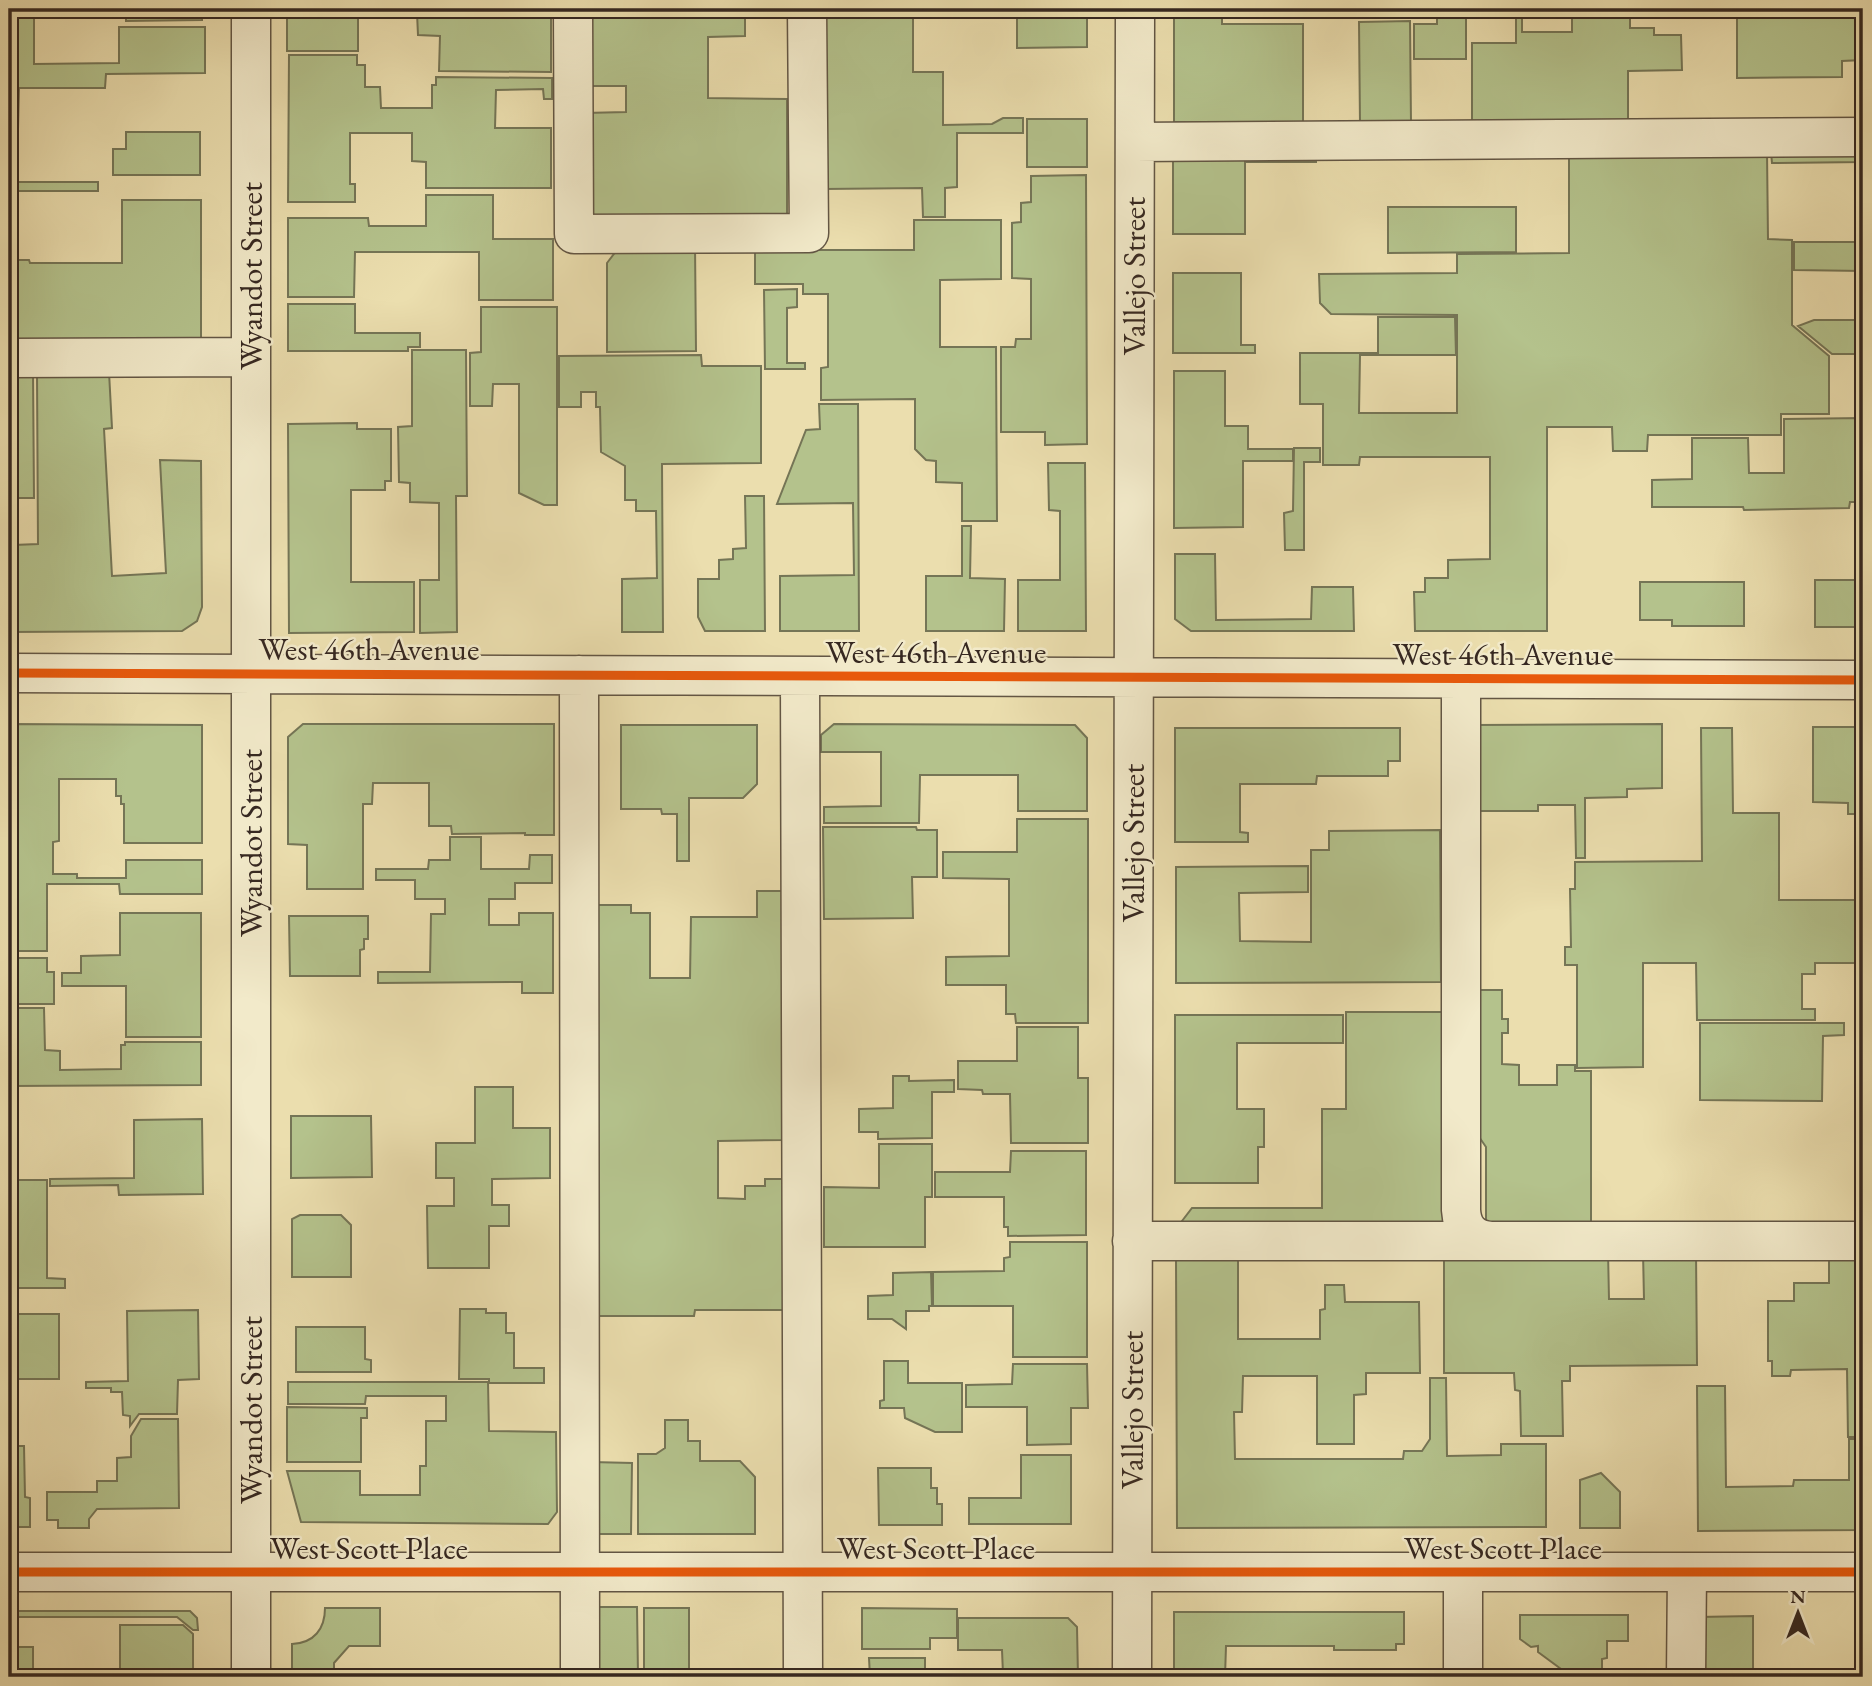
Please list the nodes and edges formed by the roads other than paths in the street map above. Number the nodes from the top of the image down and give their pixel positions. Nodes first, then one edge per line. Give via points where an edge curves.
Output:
1 (251, 9) edge
2 (573, 9) edge
3 (807, 9) edge
4 (1135, 9) edge
5 (1863, 138) edge
6 (1135, 142) junction
7 (251, 357) junction
8 (9, 358) edge
9 (9, 673) edge
10 (251, 673) junction
11 (579, 675) junction
12 (800, 676) junction
13 (1133, 677) junction
14 (1461, 678) junction
15 (1863, 680) edge
16 (1461, 1210) junction
17 (1132, 1241) junction
18 (1431, 1241) junction
19 (1490, 1241) junction
20 (1863, 1241) edge
21 (9, 1573) edge
22 (251, 1573) junction
23 (580, 1573) junction
24 (804, 1573) junction
25 (1132, 1573) junction
26 (1463, 1573) junction
27 (1687, 1573) junction
28 (1863, 1573) edge
29 (251, 1677) edge
30 (580, 1677) edge
31 (803, 1677) edge
32 (1132, 1677) edge
33 (1463, 1677) edge
34 (1686, 1677) edge

1 - 7 street, Wyandot Street
2 - 3 street via 574,234 809,233
4 - 6 street, Vallejo Street
5 - 6 street
6 - 13 street, Vallejo Street
7 - 8 street
7 - 10 street, Wyandot Street
9 - 10 street, West 46th Avenue
10 - 11 street, West 46th Avenue
10 - 22 street, Wyandot Street
11 - 12 street, West 46th Avenue
11 - 23 street
12 - 13 street, West 46th Avenue
12 - 24 street
13 - 14 street, West 46th Avenue
13 - 17 street, Vallejo Street
14 - 15 street, West 46th Avenue
14 - 16 street
16 - 18 street via 1456,1229
16 - 19 street via 1461,1219 1472,1236
17 - 18 street
17 - 25 street, Vallejo Street
18 - 19 street
19 - 20 street
21 - 22 street, West Scott Place
22 - 23 street, West Scott Place
22 - 29 street, Wyandot Street
23 - 24 street, West Scott Place
23 - 30 street
24 - 25 street, West Scott Place
24 - 31 street
25 - 26 street, West Scott Place
25 - 32 street, Vallejo Street
26 - 27 street, West Scott Place
26 - 33 street
27 - 28 street, West Scott Place
27 - 34 street

